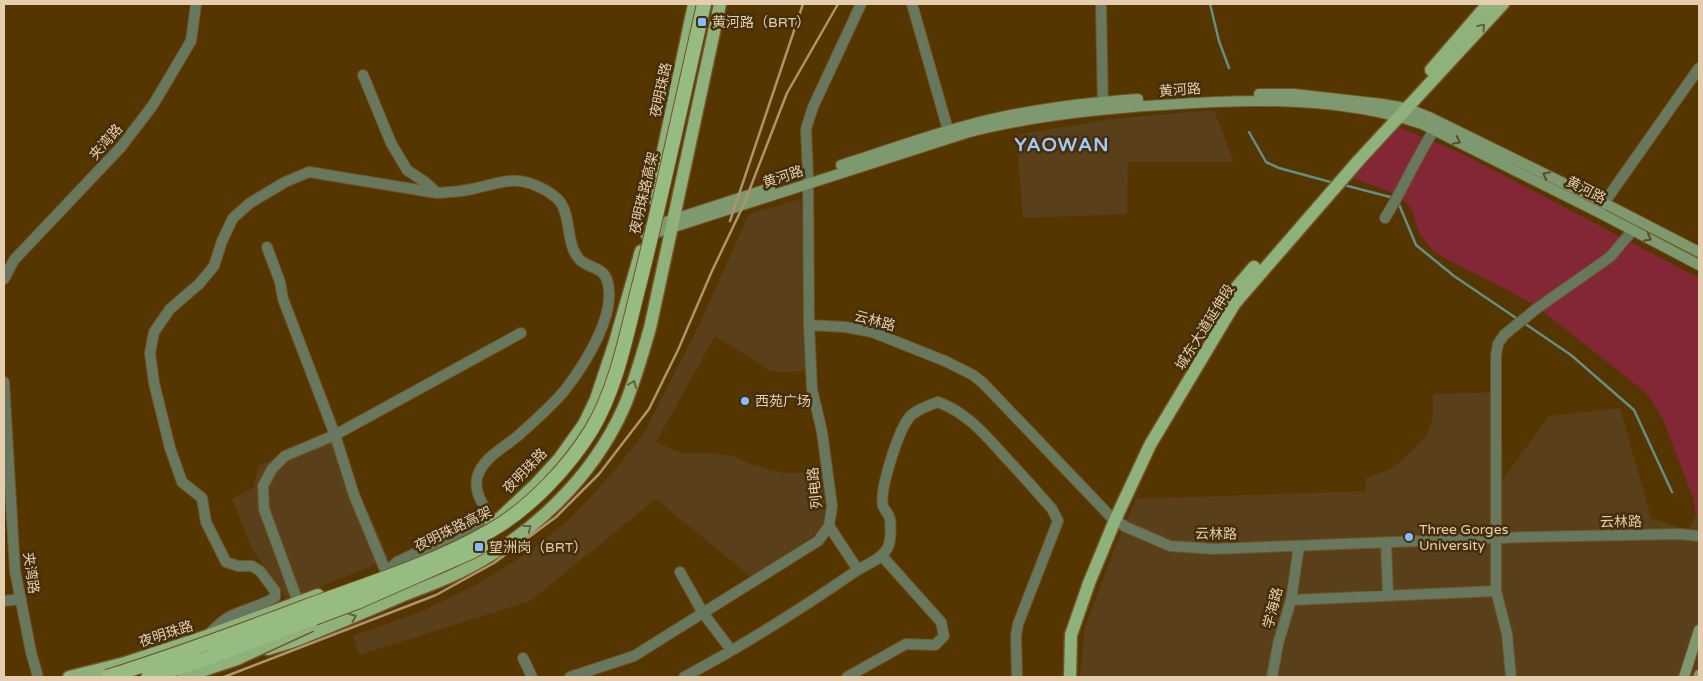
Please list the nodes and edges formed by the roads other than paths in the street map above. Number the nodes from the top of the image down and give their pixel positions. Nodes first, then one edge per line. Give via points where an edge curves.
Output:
1 (196, 4) edge
2 (694, 4) edge
3 (704, 4) edge
4 (712, 4) edge
5 (720, 4) edge
6 (861, 4) edge
7 (912, 4) edge
8 (1101, 4) edge
9 (1488, 4) edge
10 (1503, 4) edge
11 (1699, 68) edge
12 (363, 76) dead end
13 (1103, 106) junction
14 (1399, 111) junction
15 (1434, 130) junction
16 (949, 134) junction
17 (808, 179) junction
18 (437, 193) junction
19 (1601, 207) junction
20 (1385, 218) dead end
21 (672, 224) junction
22 (1633, 230) junction
23 (646, 232) junction
24 (267, 248) dead end
25 (1699, 252) edge
26 (1699, 265) edge
27 (4, 279) edge
28 (809, 325) junction
29 (521, 333) dead end
30 (4, 382) edge
31 (334, 435) junction
32 (1113, 518) junction
33 (829, 526) junction
34 (1699, 536) edge
35 (1497, 538) junction
36 (1386, 542) junction
37 (1299, 546) junction
38 (882, 556) junction
39 (858, 570) junction
40 (386, 572) junction
41 (680, 572) dead end
42 (1496, 591) junction
43 (1388, 595) junction
44 (21, 599) junction
45 (1291, 600) junction
46 (4, 601) edge
47 (298, 602) junction
48 (357, 602) junction
49 (703, 613) junction
50 (1699, 630) edge
51 (207, 636) junction
52 (731, 650) junction
53 (524, 658) dead end
54 (38, 677) edge
55 (69, 677) edge
56 (107, 677) edge
57 (148, 677) edge
58 (174, 677) edge
59 (183, 677) edge
60 (532, 677) edge
61 (570, 677) edge
62 (684, 677) edge
63 (847, 677) edge
64 (1017, 677) edge
65 (1063, 677) edge
66 (1070, 677) edge
67 (1272, 677) edge
68 (1511, 677) edge
69 (1684, 677) edge

1 - 27 street, 夹湾路 via 190,41 153,105 121,148 14,260
2 - 23 main road, 夜明珠路
3 - 56 highway, 夜明珠路高架, bridge via 653,230 617,371 592,429 549,484 492,530 452,551 223,639
4 - 48 highway, 夜明珠路高架, bridge via 634,343 612,410 596,438 572,472 521,522 472,551
5 - 21 main road
6 - 17 street, 列电路 via 806,129
7 - 16 street
8 - 13 street
9 - 14 main road, 城东大道延伸段
14 -> 10 main road, 城东大道延伸段
11 - 19 street
12 - 18 street via 391,143 407,170
13 - 14 main road, 黄河路 via 1222,94 1294,94
13 - 16 main road, 黄河路
14 - 15 main road, 黄河路
19 -> 14 main road, 黄河路 via 1428,117
14 - 32 main road, 城东大道延伸段 via 1235,303 1150,445
15 -> 19 main road, 黄河路
15 - 20 street
16 - 17 main road, 黄河路
17 - 21 main road, 黄河路
17 - 28 street, 列电路
18 - 40 street via 520,180 536,184 551,194 561,202 572,244 580,260 600,270 607,278 607,311 596,341 564,391 488,460 477,476 476,490 489,516 397,562
18 - 51 street via 309,172 285,182 250,202 233,218 214,266 170,309 154,332 150,353 154,383 182,482 202,498 206,522 226,562 252,566 260,571 275,591 275,598 224,620
19 - 22 main road, 黄河路
19 - 25 main road, 黄河路
21 - 23 main road, 黄河路
58 -> 21 main road via 303,638 462,571 529,529 585,471 623,408 650,328
22 -> 26 main road, 黄河路
22 - 35 street via 1610,257 1536,309 1504,334 1498,344
23 - 40 main road, 夜明珠路 via 596,399 584,424 559,459 500,518 450,546
24 - 31 street
28 - 32 street, 云林路 via 872,332 973,375
28 - 33 street, 列电路 via 812,390 831,496
29 - 31 street
30 - 44 street, 夹湾路 via 15,571
31 - 40 street via 354,495
31 - 47 street via 285,456 263,486 266,516
32 - 37 street, 云林路 via 1126,528 1170,546 1214,549
32 - 65 main road, 城东大道延伸段 via 1065,634
32 - 66 main road, 城东大道延伸段 via 1071,634
33 - 39 street
33 - 49 street, 列电路 via 818,541
34 - 35 street, 云林路
35 - 36 street, 云林路
35 - 42 street
36 - 37 street, 云林路
36 - 43 street
37 - 45 street, 学海路
38 - 39 street
38 - 63 street via 941,622 944,636 935,645 906,644
38 - 64 street via 889,547 890,518 883,506 883,494 899,437 908,418 938,402 979,428 1052,509 1058,521 1018,624
39 - 52 street via 794,614
40 - 47 main road, 夜明珠路
41 - 49 street
42 - 43 street
42 - 68 street
43 - 45 street
44 - 46 street
44 - 54 street, 夹湾路
45 - 67 street, 学海路
47 - 51 main road, 夜明珠路
48 - 57 highway, 夜明珠路高架, bridge
48 - 59 main road, bridge via 236,659
49 - 52 street
49 - 61 street, 列电路 via 634,656
50 - 69 main road
51 - 55 main road, 夜明珠路 via 125,663
52 - 62 street
53 - 60 street

